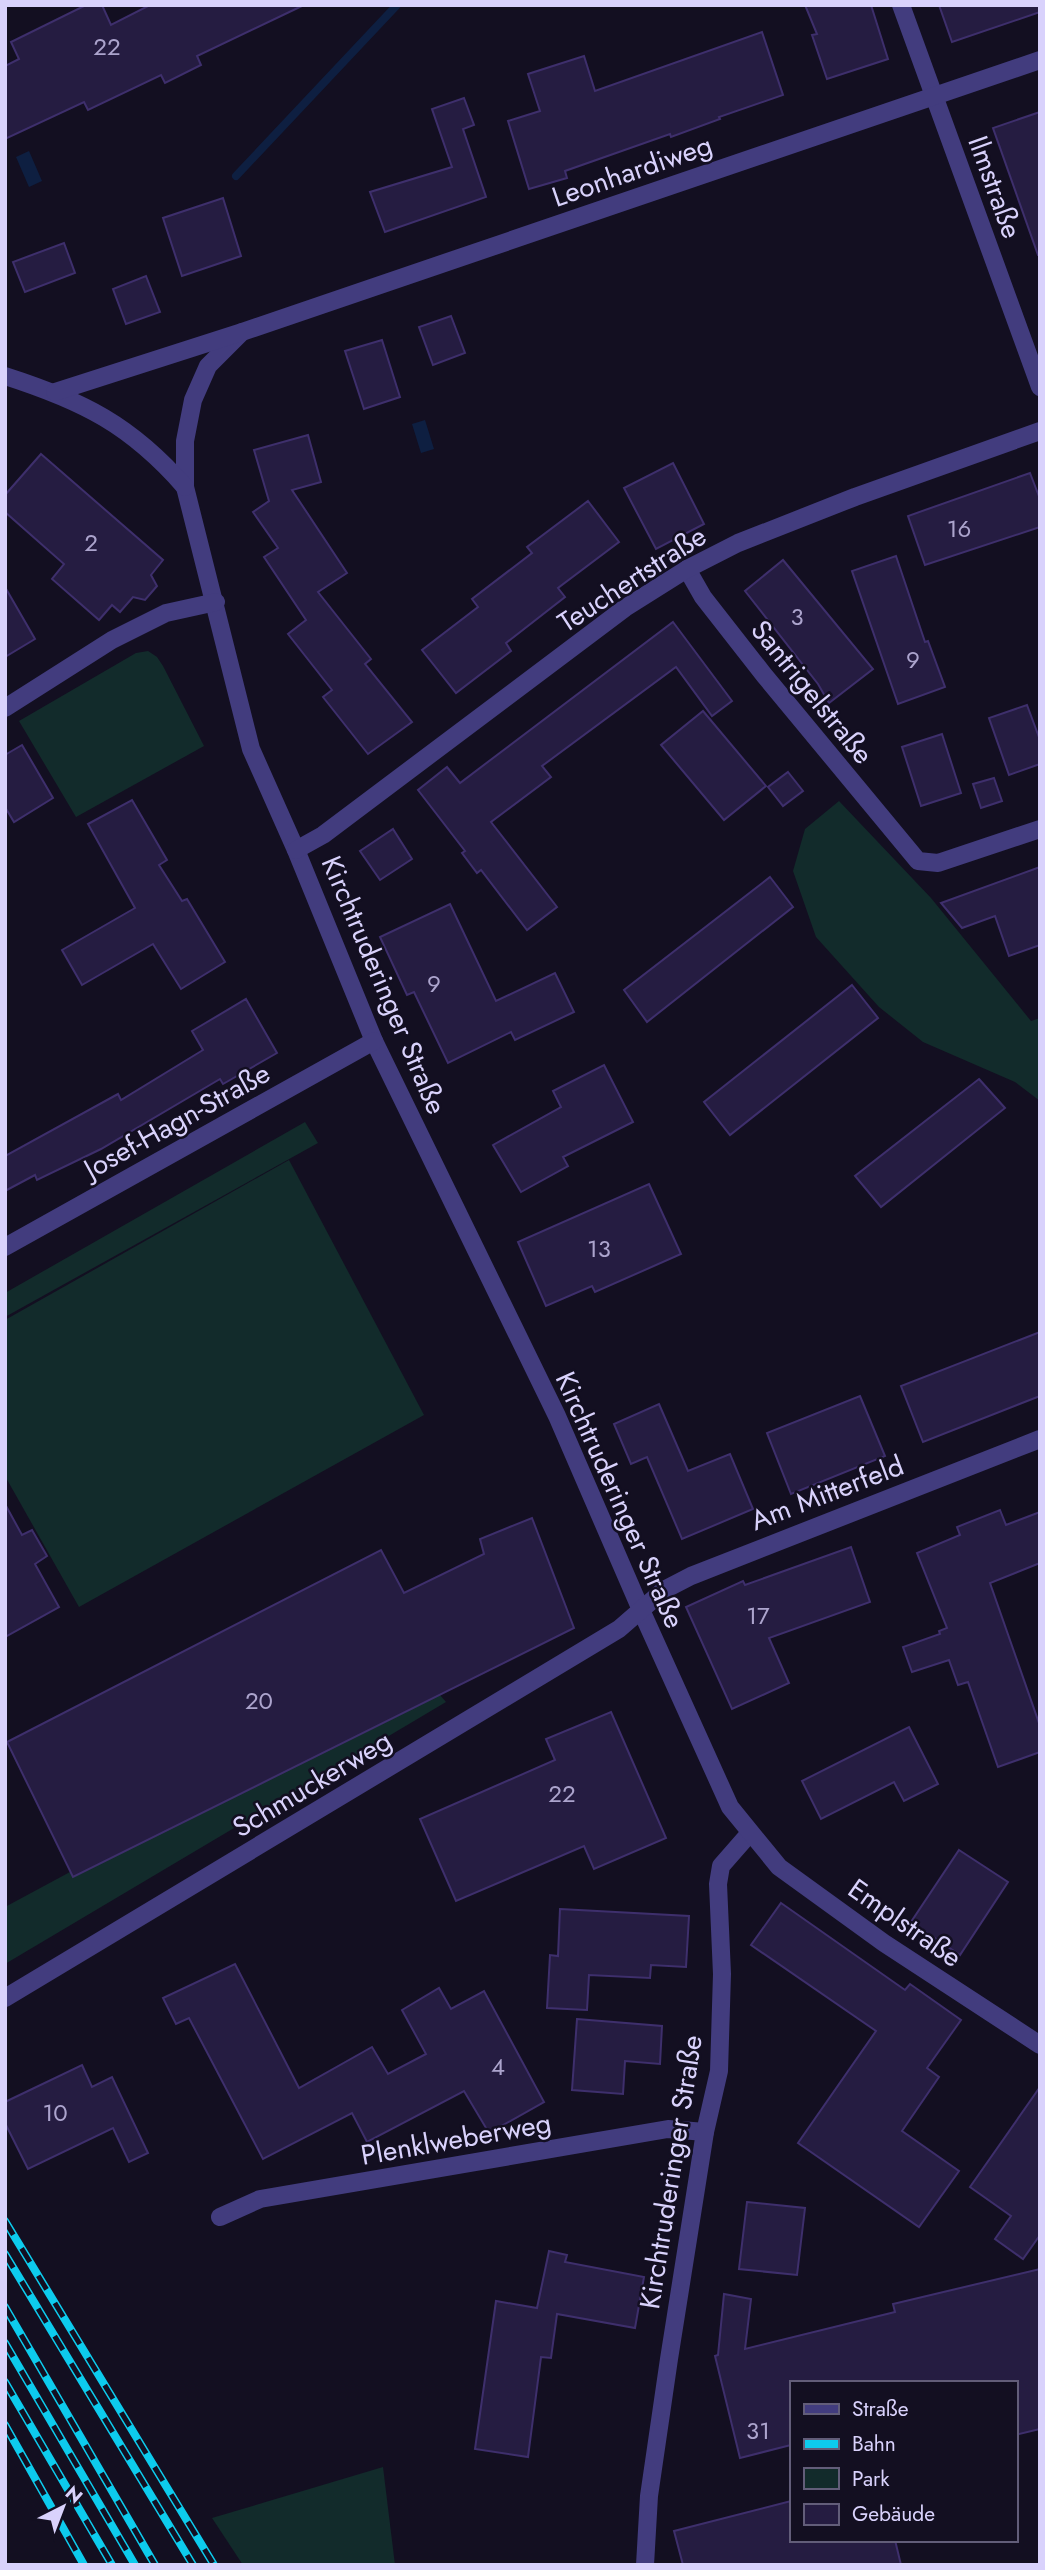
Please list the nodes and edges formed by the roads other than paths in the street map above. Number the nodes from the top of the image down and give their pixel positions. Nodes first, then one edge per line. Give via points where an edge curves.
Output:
1 (901, 5) edge
2 (1040, 60) edge
3 (934, 96) junction
4 (242, 332) junction
5 (5, 376) edge
6 (1040, 387) edge
7 (55, 392) junction
8 (1040, 431) edge
9 (185, 487) junction
10 (687, 569) junction
11 (216, 602) junction
12 (5, 708) edge
13 (1040, 829) edge
14 (296, 850) junction
15 (374, 1041) junction
16 (5, 1247) edge
17 (1040, 1439) edge
18 (641, 1609) junction
19 (749, 1834) junction
20 (5, 1998) edge
21 (1040, 2045) edge
22 (705, 2132) junction
23 (220, 2217) dead end
24 (645, 2565) edge

1 - 3 street, Ilmstraße
2 - 3 street, Leonhardiweg
3 - 4 street, Leonhardiweg
3 - 6 street, Ilmstraße
4 - 7 street, Leonhardiweg
4 - 9 street, Leonhardiweg via 208,366 193,400
5 - 7 street
7 - 9 street via 116,423 154,452
8 - 10 street, Teuchertstraße via 821,510
9 - 11 street, Kirchtruderinger Straße
10 - 13 street, Santrigelstraße via 710,607 918,861 938,863
10 - 14 street, Teuchertstraße via 625,608 323,835
11 - 12 street via 166,613 112,640
11 - 14 street, Kirchtruderinger Straße via 251,749
14 - 15 street, Kirchtruderinger Straße
15 - 16 street, Josef-Hagn-Straße
15 - 18 street, Kirchtruderinger Straße via 557,1416
17 - 18 street, Am Mitterfeld via 691,1576
18 - 19 street, Kirchtruderinger Straße via 730,1807
18 - 20 street, Schmuckerweg via 619,1629
19 - 21 street, Emplstraße via 779,1867 884,1943
19 - 22 street, Kirchtruderinger Straße via 721,1866 718,1884 722,1974 719,2071
22 - 23 street, Plenklweberweg via 668,2129 260,2199
22 - 24 street, Kirchtruderinger Straße via 649,2496

